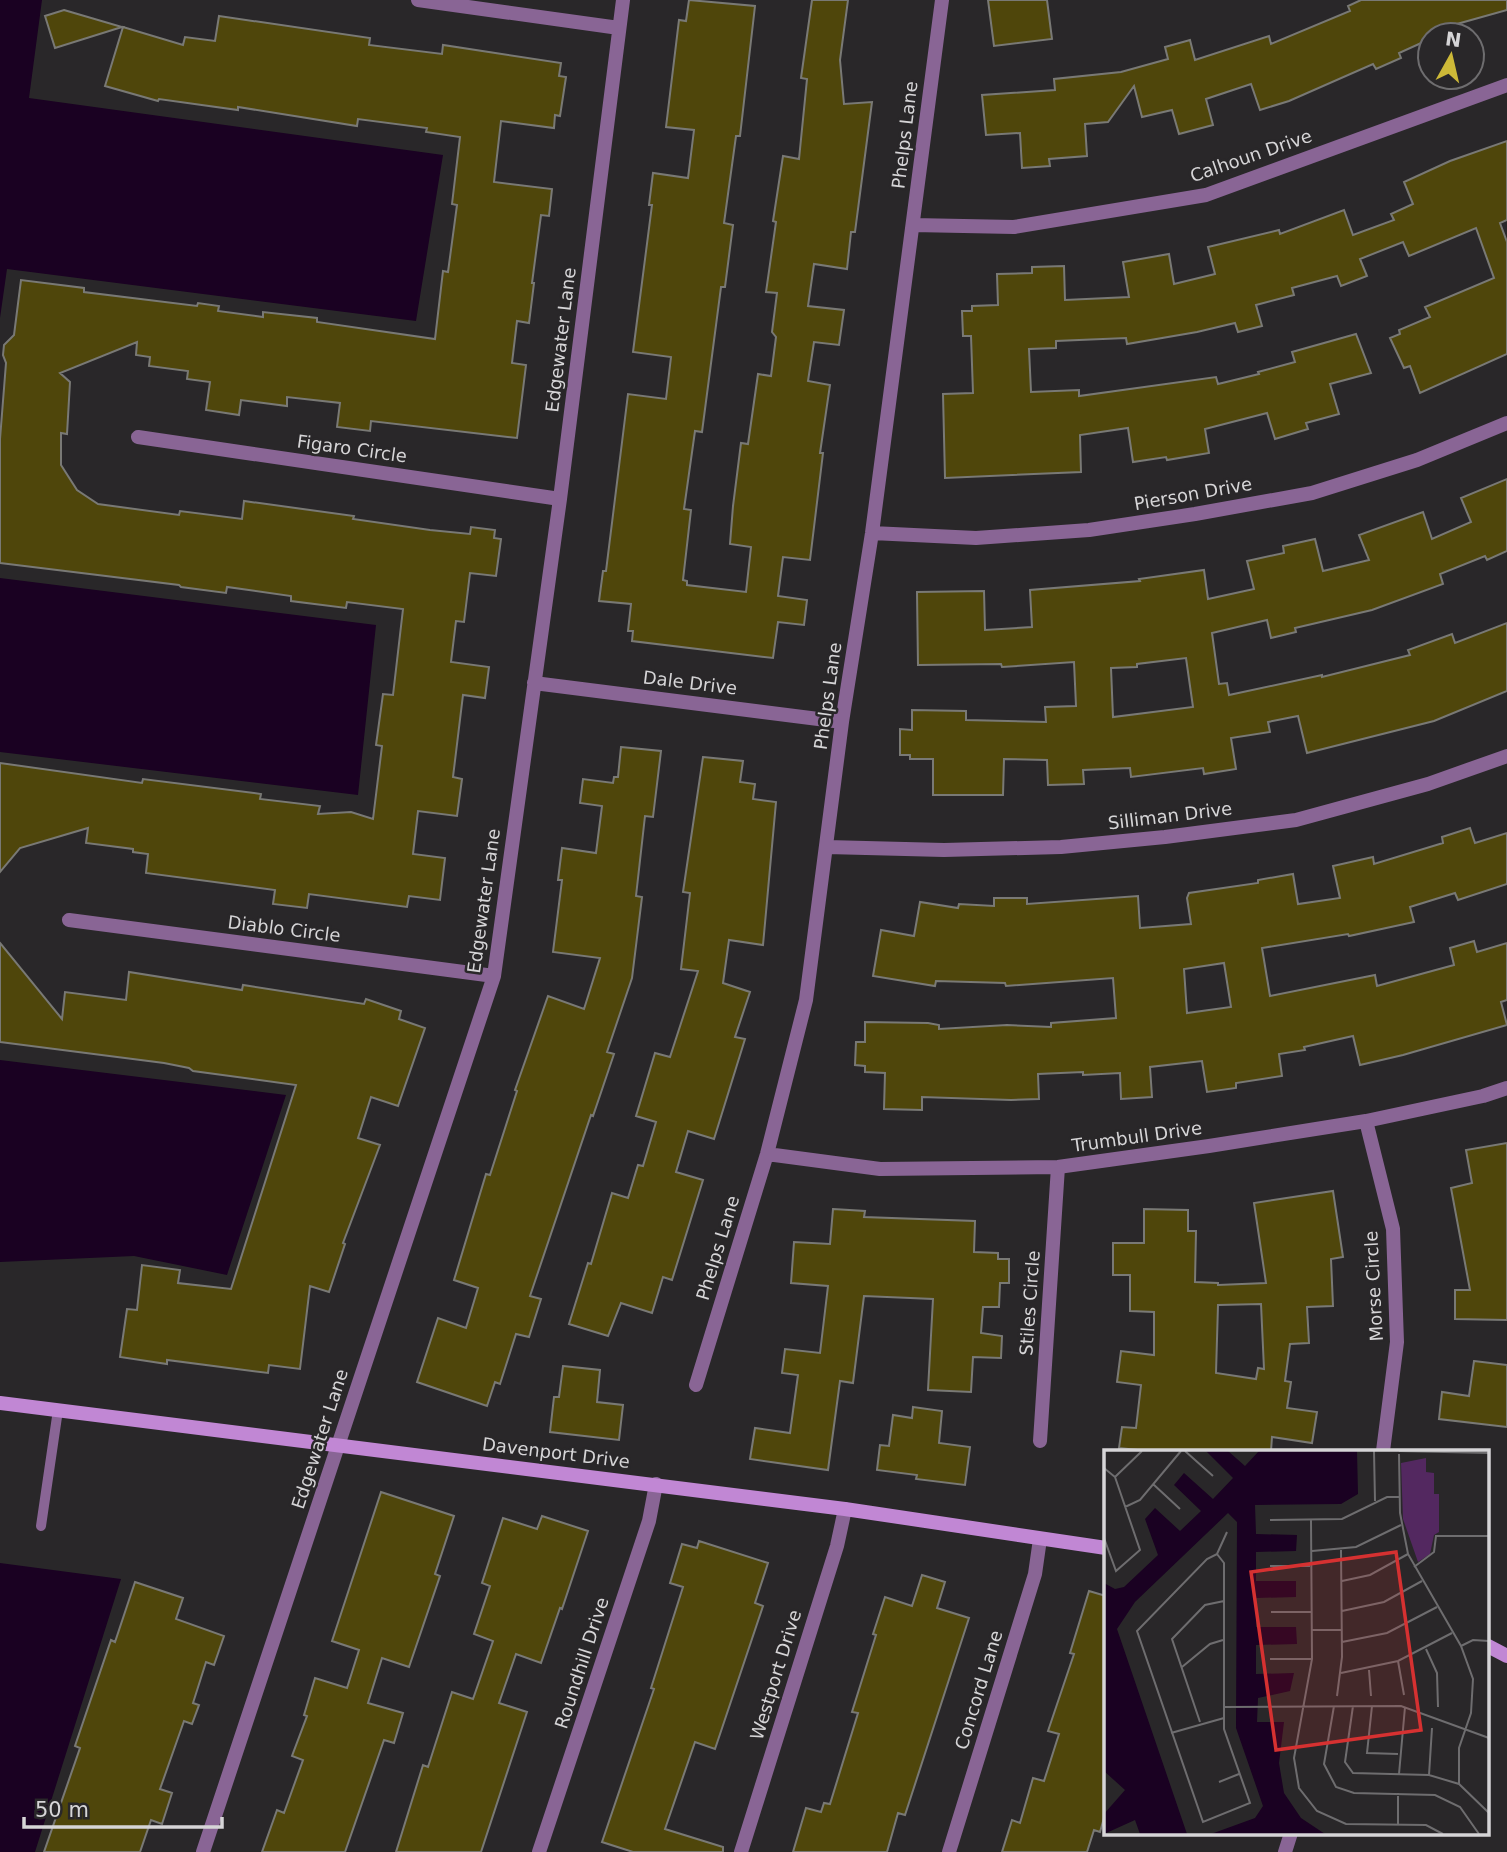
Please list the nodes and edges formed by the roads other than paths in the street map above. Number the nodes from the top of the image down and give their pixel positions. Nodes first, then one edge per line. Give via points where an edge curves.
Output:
1 (418, 0) edge
2 (623, 0) edge
3 (942, 0) edge
4 (619, 28) junction
5 (1507, 85) edge
6 (913, 225) junction
7 (1507, 423) edge
8 (138, 437) dead end
9 (560, 499) junction
10 (872, 533) junction
11 (534, 683) junction
12 (842, 722) junction
13 (1507, 756) edge
14 (827, 847) junction
15 (69, 920) dead end
16 (494, 976) junction
17 (1507, 1088) edge
18 (1366, 1121) junction
19 (767, 1154) junction
20 (1058, 1167) junction
21 (696, 1385) dead end
22 (0, 1403) edge
23 (58, 1410) junction
24 (1040, 1441) dead end
25 (338, 1446) junction
26 (1383, 1450) edge
27 (656, 1484) junction
28 (845, 1509) junction
29 (41, 1526) dead end
30 (1040, 1539) junction
31 (1104, 1548) edge
32 (1490, 1647) edge
33 (1507, 1656) edge
34 (1291, 1834) edge
35 (203, 1852) edge
36 (539, 1852) edge
37 (741, 1852) edge
38 (949, 1852) edge
39 (1285, 1852) edge

1 - 4 street
2 - 4 street, Edgewater Lane
3 - 6 street, Phelps Lane
4 - 9 street, Edgewater Lane
5 - 6 street, Calhoun Drive via 1206,195 1014,227
6 - 10 street, Phelps Lane
7 - 10 street, Pierson Drive via 1417,460 1312,493 1195,514 1089,530 976,538
8 - 9 street, Figaro Circle
9 - 11 street, Edgewater Lane
10 - 12 street, Phelps Lane
11 - 12 street, Dale Drive
11 - 16 street, Edgewater Lane
12 - 14 street, Phelps Lane
13 - 14 street, Silliman Drive via 1296,820 1061,847
14 - 19 street, Phelps Lane via 806,1000
15 - 16 street, Diablo Circle
16 - 25 street, Edgewater Lane
17 - 18 street, Trumbull Drive
18 - 20 street, Trumbull Drive
18 - 26 street, Morse Circle via 1393,1229 1397,1342
19 - 20 street, Trumbull Drive via 880,1169
19 - 21 street, Phelps Lane
20 - 24 street, Stiles Circle
22 - 23 street, Davenport Drive
23 - 25 street, Davenport Drive
23 - 29 lane
25 - 27 street, Davenport Drive
25 - 35 street, Edgewater Lane
27 - 28 street, Davenport Drive
27 - 36 street, Roundhill Drive via 649,1521
28 - 30 street, Davenport Drive
28 - 37 street, Westport Drive
30 - 31 street, Davenport Drive
30 - 38 street, Concord Lane via 1035,1574
32 - 33 street
34 - 39 street

